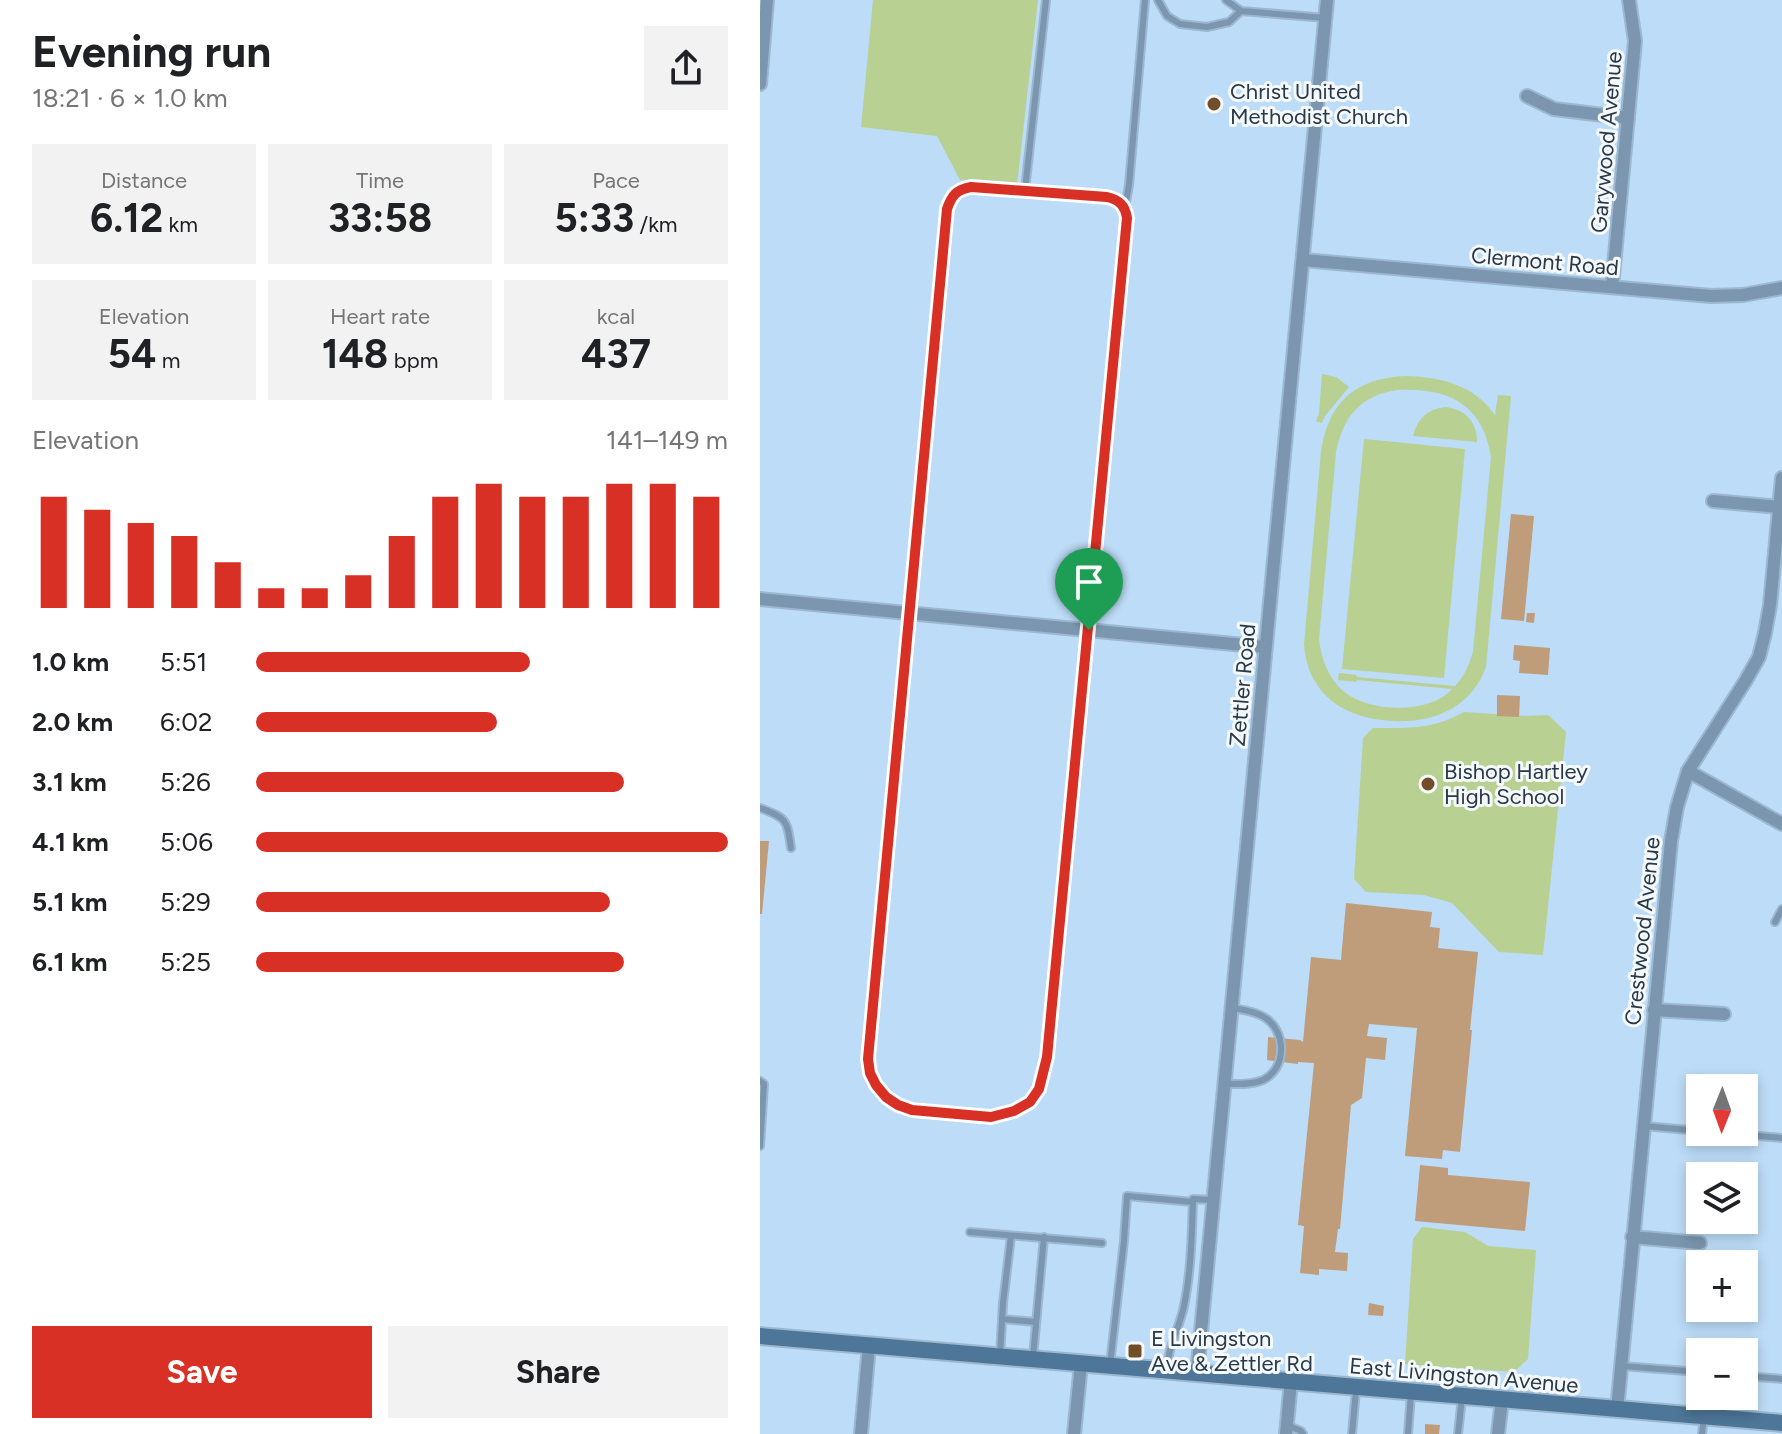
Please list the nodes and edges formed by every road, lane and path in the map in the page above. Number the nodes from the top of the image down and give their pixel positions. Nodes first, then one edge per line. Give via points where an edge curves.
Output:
1 (767, 0) edge
2 (1046, 0) edge
3 (1145, 0) edge
4 (1158, 0) edge
5 (1226, 0) edge
6 (1327, 0) edge
7 (1629, 0) edge
8 (1241, 11) junction
9 (1326, 18) junction
10 (760, 84) edge
11 (1527, 96) dead end
12 (1628, 118) junction
13 (1025, 190) junction
14 (1125, 207) junction
15 (1303, 260) junction
16 (1612, 287) junction
17 (1782, 288) edge
18 (1782, 478) edge
19 (1713, 501) dead end
20 (1779, 507) junction
21 (760, 599) edge
22 (909, 612) junction
23 (1089, 630) junction
24 (1265, 647) junction
25 (1688, 771) junction
26 (760, 808) edge
27 (1782, 824) edge
28 (791, 848) dead end
29 (1782, 909) edge
30 (1775, 922) dead end
31 (1231, 1008) junction
32 (1654, 1010) junction
33 (1724, 1014) dead end
34 (760, 1081) edge
35 (1224, 1084) junction
36 (1644, 1126) junction
37 (1686, 1130) edge
38 (1758, 1136) edge
39 (1782, 1138) edge
40 (760, 1146) edge
41 (1213, 1200) junction
42 (1193, 1202) junction
43 (970, 1232) dead end
44 (1011, 1236) junction
45 (1044, 1237) junction
46 (1632, 1237) junction
47 (1102, 1243) dead end
48 (1700, 1243) dead end
49 (1002, 1319) junction
50 (1036, 1322) junction
51 (760, 1336) edge
52 (869, 1346) junction
53 (1000, 1357) junction
54 (1033, 1359) junction
55 (1081, 1364) junction
56 (1109, 1366) junction
57 (1621, 1366) junction
58 (1166, 1371) junction
59 (1686, 1371) edge
60 (1197, 1374) junction
61 (1758, 1377) edge
62 (1782, 1379) edge
63 (1291, 1381) junction
64 (1357, 1387) junction
65 (1411, 1392) junction
66 (1462, 1397) junction
67 (1502, 1400) junction
68 (1617, 1410) junction
69 (1782, 1423) edge
70 (1703, 1426) edge
71 (1287, 1429) edge
72 (861, 1434) edge
73 (1074, 1434) edge
74 (1303, 1434) edge
75 (1352, 1434) edge
76 (1408, 1434) edge
77 (1458, 1434) edge
78 (1498, 1434) edge

1 - 10 street
2 - 13 lane
3 - 14 lane
4 - 8 lane via 1167,16 1180,24 1207,27 1229,22
5 - 8 lane
6 - 9 street, Zettler Road
7 - 12 street, Garywood Avenue via 1635,41
8 - 9 lane
9 - 15 street, Zettler Road
11 - 12 street via 1554,109
12 - 16 street, Garywood Avenue
13 - 14 street via 1107,197
13 - 22 street via 971,187 955,193 947,209
14 - 23 street
15 - 16 street, Clermont Road
15 - 24 street, Zettler Road
16 - 17 street, Clermont Road via 1727,296
18 - 20 street, Crestwood Avenue
19 - 20 street
20 - 25 street, Crestwood Avenue via 1770,605 1759,657
21 - 22 street
22 - 23 street
22 - 23 street via 868,1059 870,1073 886,1097 912,1110 991,1117 1030,1102 1039,1089
23 - 24 street
24 - 31 street, Zettler Road
25 - 27 street
25 - 32 street, Crestwood Avenue via 1671,841
26 - 28 lane via 779,816 788,827
29 - 30 lane
31 - 35 street, Zettler Road
31 - 35 lane via 1273,1023 1281,1038 1281,1055 1278,1066 1261,1081
32 - 33 street
32 - 36 street, Crestwood Avenue
34 - 40 lane
35 - 41 street, Zettler Road
36 - 37 lane
36 - 46 street, Crestwood Avenue
38 - 39 lane
41 - 42 lane
41 - 60 street, Zettler Road
42 - 56 lane via 1127,1196
42 - 58 lane via 1187,1288
43 - 44 lane
44 - 45 lane
44 - 49 lane
45 - 47 lane
45 - 50 lane
46 - 48 street
46 - 57 street, Crestwood Avenue
49 - 50 lane
49 - 53 lane
50 - 54 lane
51 - 52 main road, East Livingston Avenue
52 - 53 main road, East Livingston Avenue
52 - 72 street
53 - 54 main road, East Livingston Avenue
54 - 55 main road, East Livingston Avenue
55 - 56 main road, East Livingston Avenue
55 - 73 street
56 - 58 main road, East Livingston Avenue
57 - 59 lane
57 - 68 street, Crestwood Avenue
58 - 60 main road, East Livingston Avenue
60 - 63 main road, East Livingston Avenue
61 - 62 lane
63 - 64 main road, East Livingston Avenue
63 - 71 street
64 - 65 main road, East Livingston Avenue
64 - 75 lane
65 - 66 main road, East Livingston Avenue
65 - 76 lane
66 - 67 main road, East Livingston Avenue
66 - 77 lane
67 - 68 main road, East Livingston Avenue
67 - 78 street
68 - 70 main road, East Livingston Avenue
69 - 70 main road, East Livingston Avenue
71 - 74 lane

